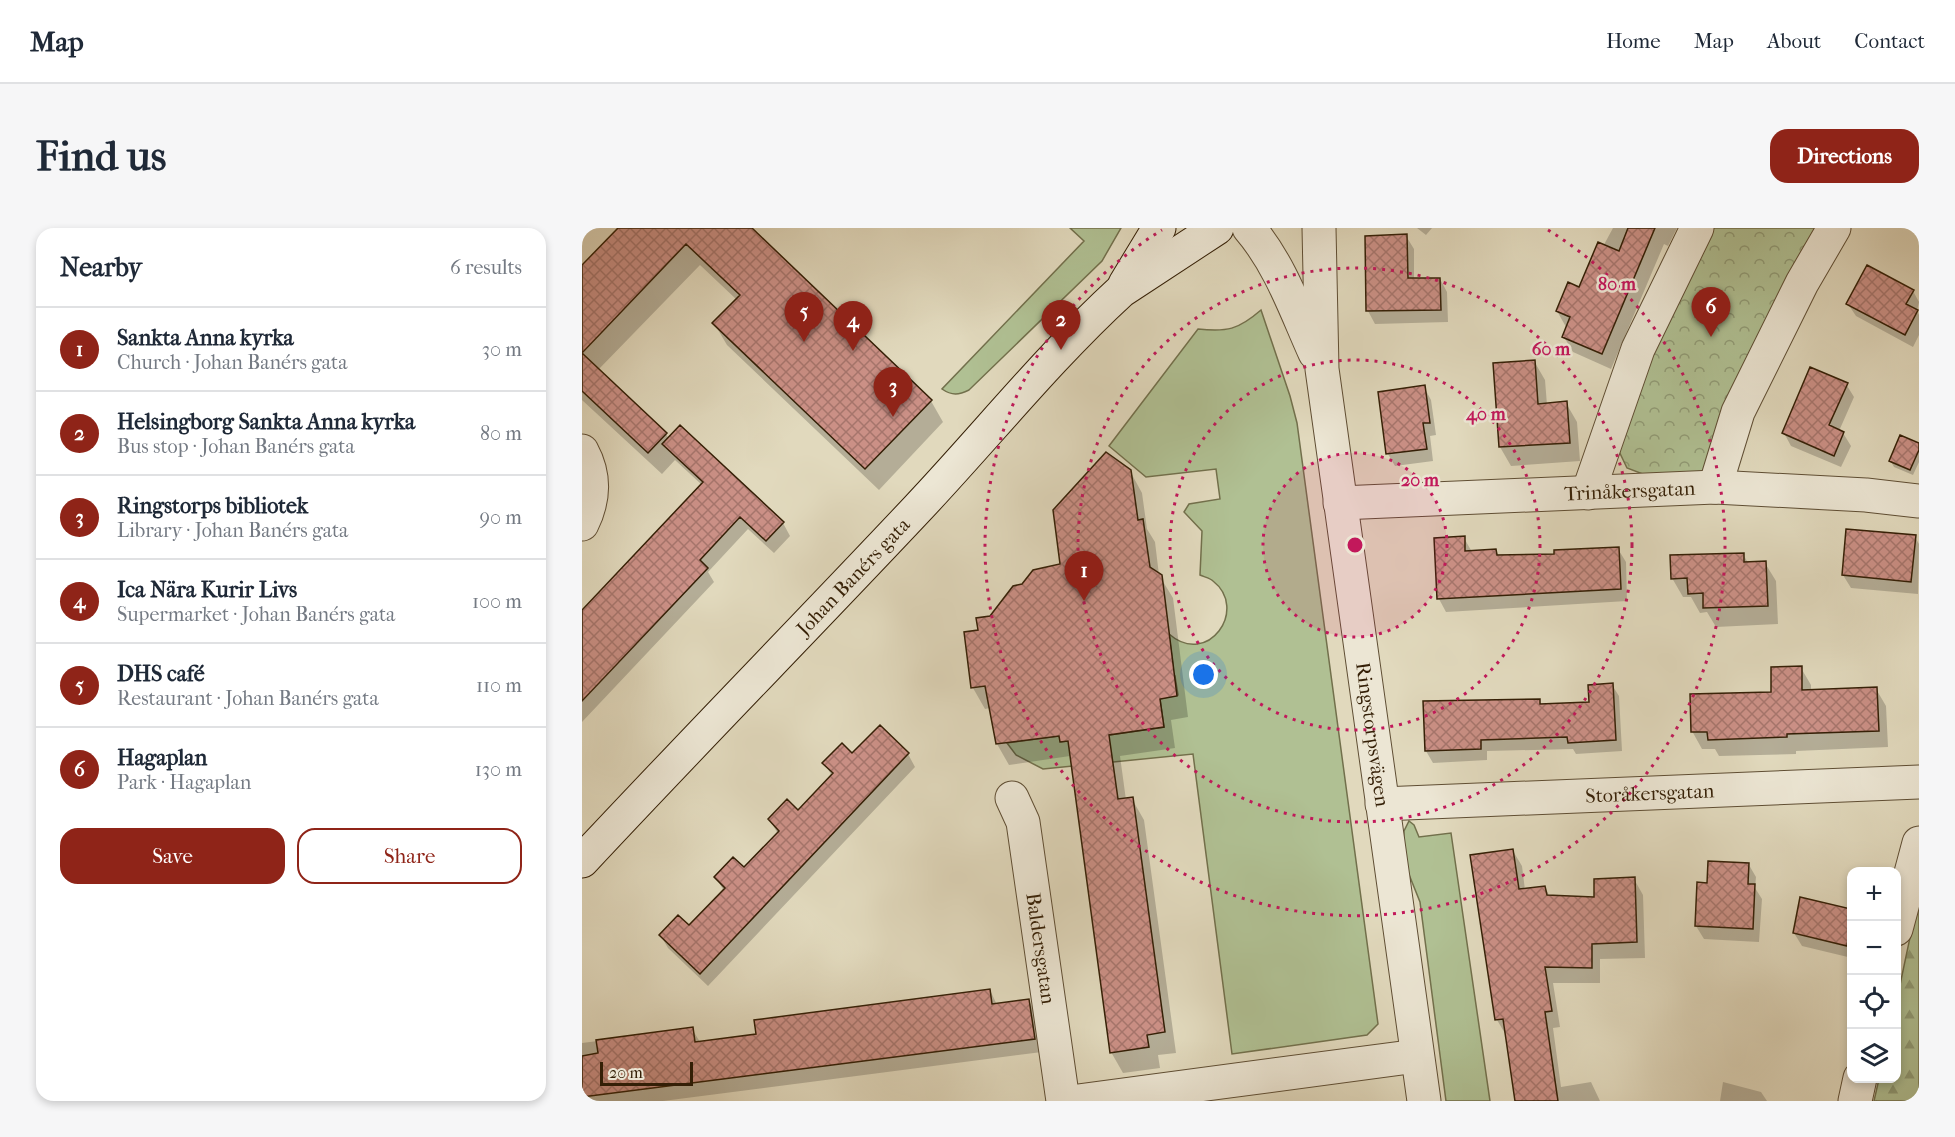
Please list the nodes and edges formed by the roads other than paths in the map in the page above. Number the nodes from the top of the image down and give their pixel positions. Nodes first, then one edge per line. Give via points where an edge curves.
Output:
1 (1159, 228) edge
2 (1217, 228) edge
3 (1249, 228) edge
4 (1319, 228) edge
5 (1697, 228) edge
6 (1834, 228) edge
7 (1121, 291) junction
8 (1322, 369) junction
9 (582, 451) edge
10 (1714, 487) junction
11 (1588, 493) junction
12 (1919, 501) edge
13 (1340, 503) junction
14 (582, 524) edge
15 (1919, 782) edge
16 (1011, 798) dead end
17 (1382, 804) junction
18 (1919, 843) edge
19 (582, 861) edge
20 (1898, 921) edge
21 (1417, 1056) junction
22 (1859, 1083) edge
23 (1063, 1101) edge
24 (1078, 1101) edge
25 (1424, 1101) edge
26 (1855, 1101) edge

1 - 7 street, Johan Banérs gata
2 - 7 street, Johan Banérs gata
3 - 8 street, Ringstorpsvägen via 1282,278
4 - 8 street, Ringstorpsvägen
5 - 11 street via 1638,349
6 - 10 street via 1738,412
7 - 19 street, Johan Banérs gata via 1061,350 918,508
8 - 13 street, Ringstorpsvägen
9 - 14 street via 592,483 590,504
10 - 11 street, Trinåkersgatan
10 - 12 street, Trinåkersgatan
11 - 13 street, Trinåkersgatan
13 - 17 street, Ringstorpsvägen
15 - 17 street, Storåkersgatan
16 - 23 street, Baldersgatan via 1023,822
17 - 21 street, Ringstorpsvägen
18 - 20 street
21 - 24 street
21 - 25 street, Ringstorpsvägen
22 - 26 street

